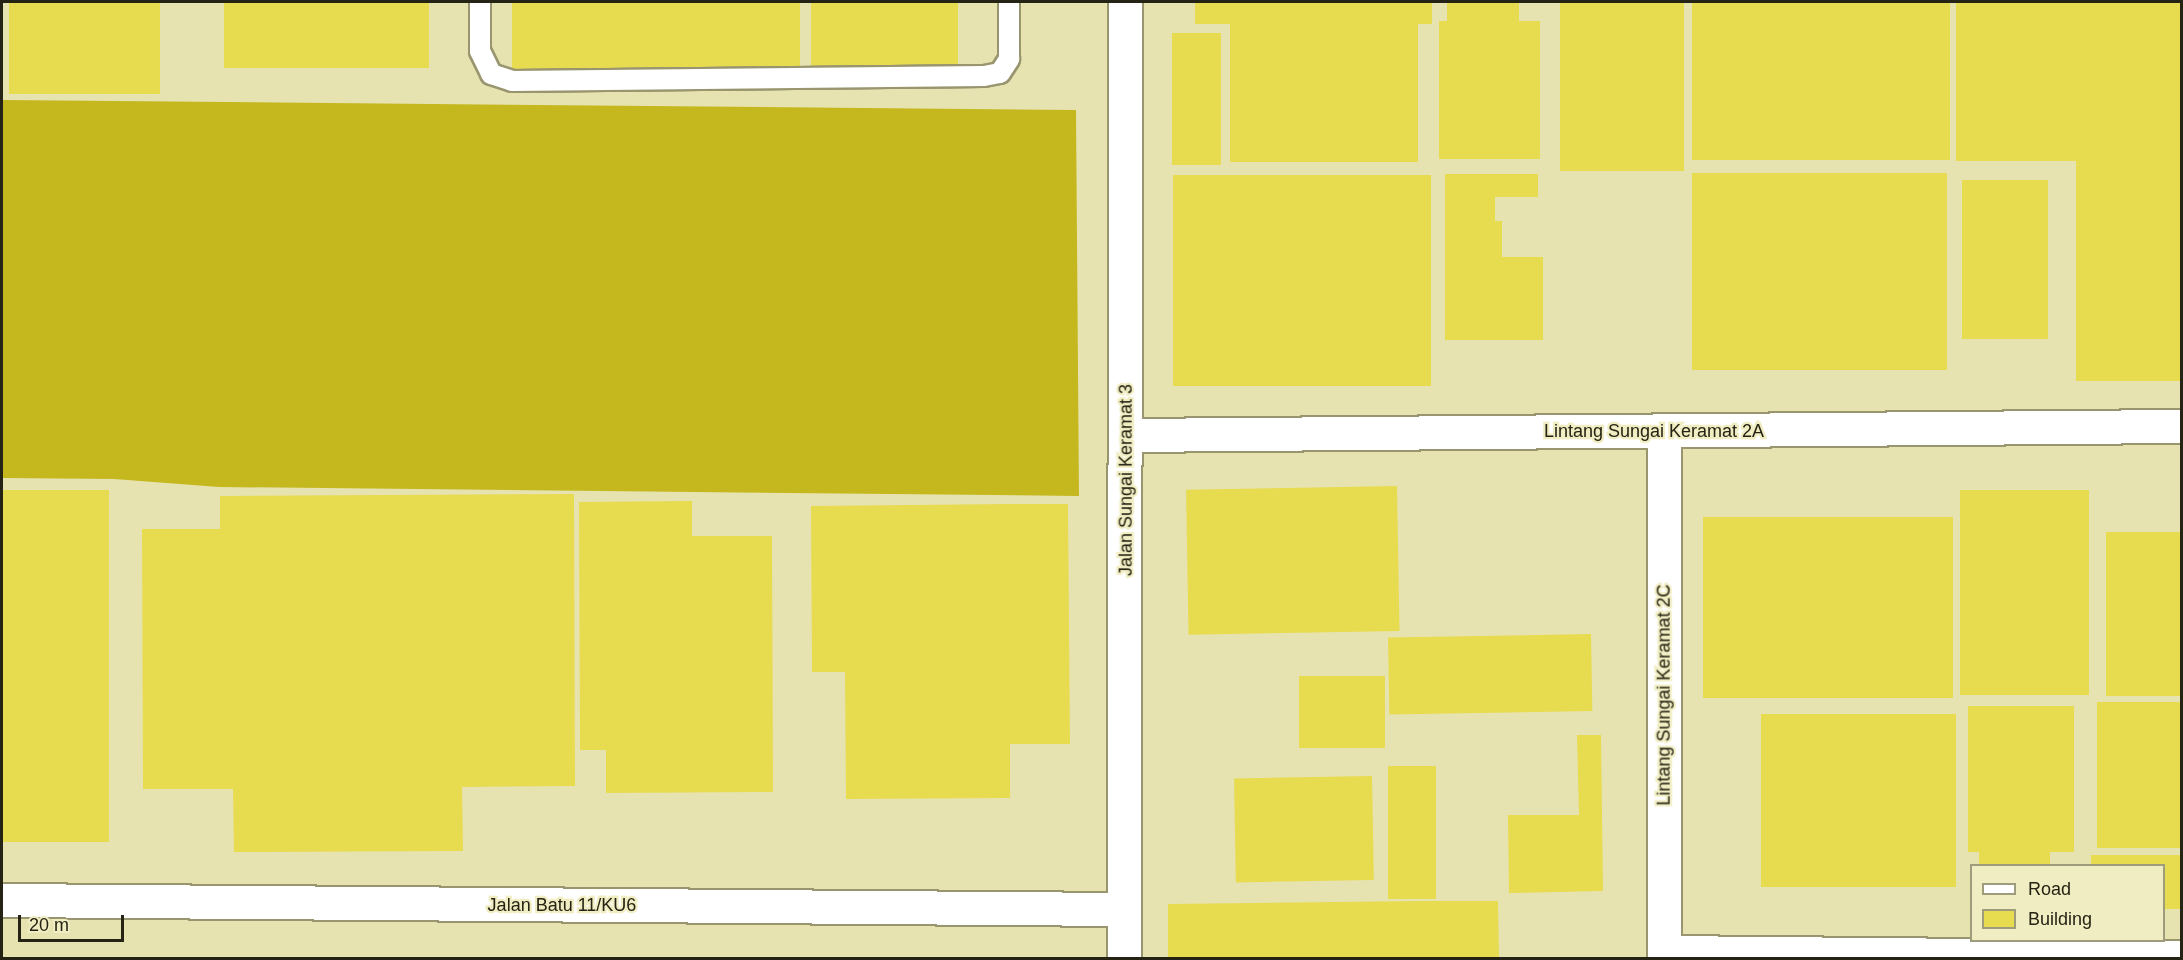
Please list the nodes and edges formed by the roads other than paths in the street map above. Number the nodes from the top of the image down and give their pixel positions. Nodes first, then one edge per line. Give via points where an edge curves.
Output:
1 (480, 2) edge
2 (1009, 2) edge
3 (1125, 2) edge
4 (2181, 426) edge
5 (1664, 431) junction
6 (1127, 435) junction
7 (2, 900) edge
8 (1123, 909) junction
9 (1664, 955) edge
10 (2181, 957) edge
11 (1124, 958) edge

1 - 2 lane via 480,51 491,74 512,81 984,76 1000,73 1009,59
3 - 6 street, Jalan Sungai Keramat 3
4 - 5 street, Lintang Sungai Keramat 2A
5 - 6 street, Lintang Sungai Keramat 2A
5 - 9 street, Lintang Sungai Keramat 2C
6 - 8 street, Jalan Sungai Keramat 3
7 - 8 street, Jalan Batu 11/KU6
8 - 11 street, Jalan Sungai Keramat 3
9 - 10 street

